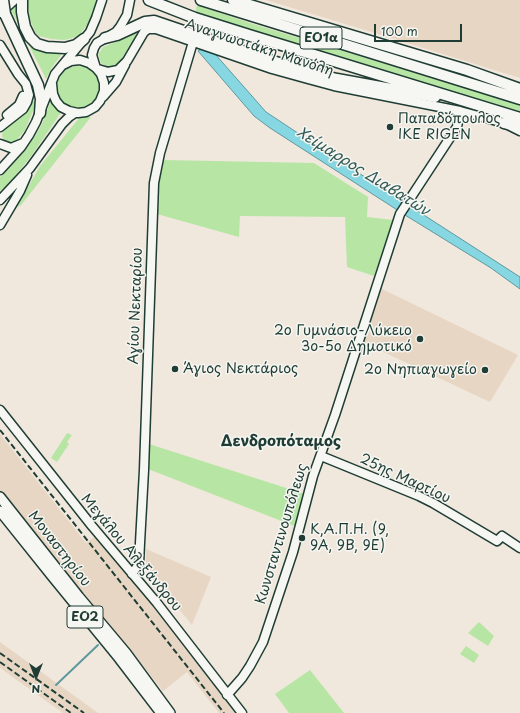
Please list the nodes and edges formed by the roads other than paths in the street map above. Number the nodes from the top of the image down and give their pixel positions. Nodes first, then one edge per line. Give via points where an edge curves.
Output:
1 (4, 0) edge
2 (13, 0) edge
3 (22, 0) edge
4 (102, 0) edge
5 (130, 0) edge
6 (148, 0) edge
7 (201, 0) edge
8 (233, 0) edge
9 (2, 13) edge
10 (105, 38) junction
11 (84, 39) junction
12 (193, 42) junction
13 (0, 45) edge
14 (127, 61) junction
15 (63, 65) junction
16 (97, 68) junction
17 (18, 74) junction
18 (35, 77) junction
19 (520, 90) edge
20 (51, 95) junction
21 (101, 99) junction
22 (520, 99) edge
23 (474, 103) junction
24 (460, 111) junction
25 (40, 113) junction
26 (75, 113) junction
27 (520, 118) edge
28 (0, 120) edge
29 (504, 123) junction
30 (520, 126) edge
31 (0, 127) edge
32 (520, 131) edge
33 (25, 142) junction
34 (0, 144) edge
35 (18, 150) junction
36 (0, 160) edge
37 (30, 168) junction
38 (0, 170) edge
39 (0, 200) edge
40 (0, 225) edge
41 (0, 410) edge
42 (320, 456) junction
43 (0, 497) edge
44 (0, 511) edge
45 (520, 548) edge
46 (132, 574) junction
47 (122, 655) junction
48 (227, 695) junction
49 (154, 697) junction
50 (155, 713) edge
51 (161, 713) edge
52 (170, 713) edge
53 (175, 713) edge
54 (242, 713) edge

1 - 9 highway, bridge
2 - 9 highway
3 - 11 highway via 25,27 37,44 65,48
4 - 11 street via 96,18
5 - 10 street via 122,24 116,32
6 - 23 highway, ΕΟ1α via 195,18
7 - 22 highway, ΕΟ1α
8 - 19 highway via 467,70
9 - 18 highway
10 - 16 street via 97,43 93,50
10 - 23 highway via 145,22 154,21 318,74
11 - 15 street
12 - 14 street, Αναγνωστάκη Μανόλη via 148,29 141,36
12 - 24 street, Αναγνωστάκη Μανόλη via 308,80
12 - 46 street, Αγίου Νεκταρίου via 160,153 154,183 139,564
13 - 17 street
14 - 16 street, Αναγνωστάκη Μανόλη via 115,71 106,72
14 - 21 street via 116,82
15 - 16 street via 80,60
15 - 20 street via 56,72
16 - 21 street via 104,83
17 - 28 street via 23,86 23,99
17 - 31 street via 27,86 27,102 20,112
18 - 20 highway
18 - 25 highway via 41,96
20 - 25 street
20 - 26 street via 63,108
21 - 26 street via 90,110
23 - 27 highway, ΕΟ1α
24 - 29 street, Αναγνωστάκη Μανόλη
24 - 42 street, Κωνσταντινουπόλεως via 456,127 400,214
25 - 33 street
26 - 37 street via 62,124
29 - 30 highway
29 - 32 street, Αναγνωστάκη Μανόλη
33 - 34 street via 13,148
33 - 35 street
35 - 36 street
35 - 38 street
37 - 39 street
37 - 40 street
41 - 46 street, Μεγάλου Αλεξάνδρου
42 - 45 street, 25ης Μαρτίου via 431,502
42 - 48 street, Κωνσταντινουπόλεως via 293,552 262,642 250,666
43 - 47 main road, Μοναστηρίου / ΕΟ2
44 - 47 main road, Μοναστηρίου / ΕΟ2 via 52,576
46 - 48 street, Μεγάλου Αλεξάνδρου
47 - 49 main road, Μοναστηρίου / ΕΟ2
47 - 50 main road via 128,677
47 - 53 main road via 141,667
48 - 54 street, Μεγάλου Αλεξάνδρου
49 - 51 main road, Μοναστηρίου / ΕΟ2
49 - 52 main road, Μοναστηρίου / ΕΟ2

